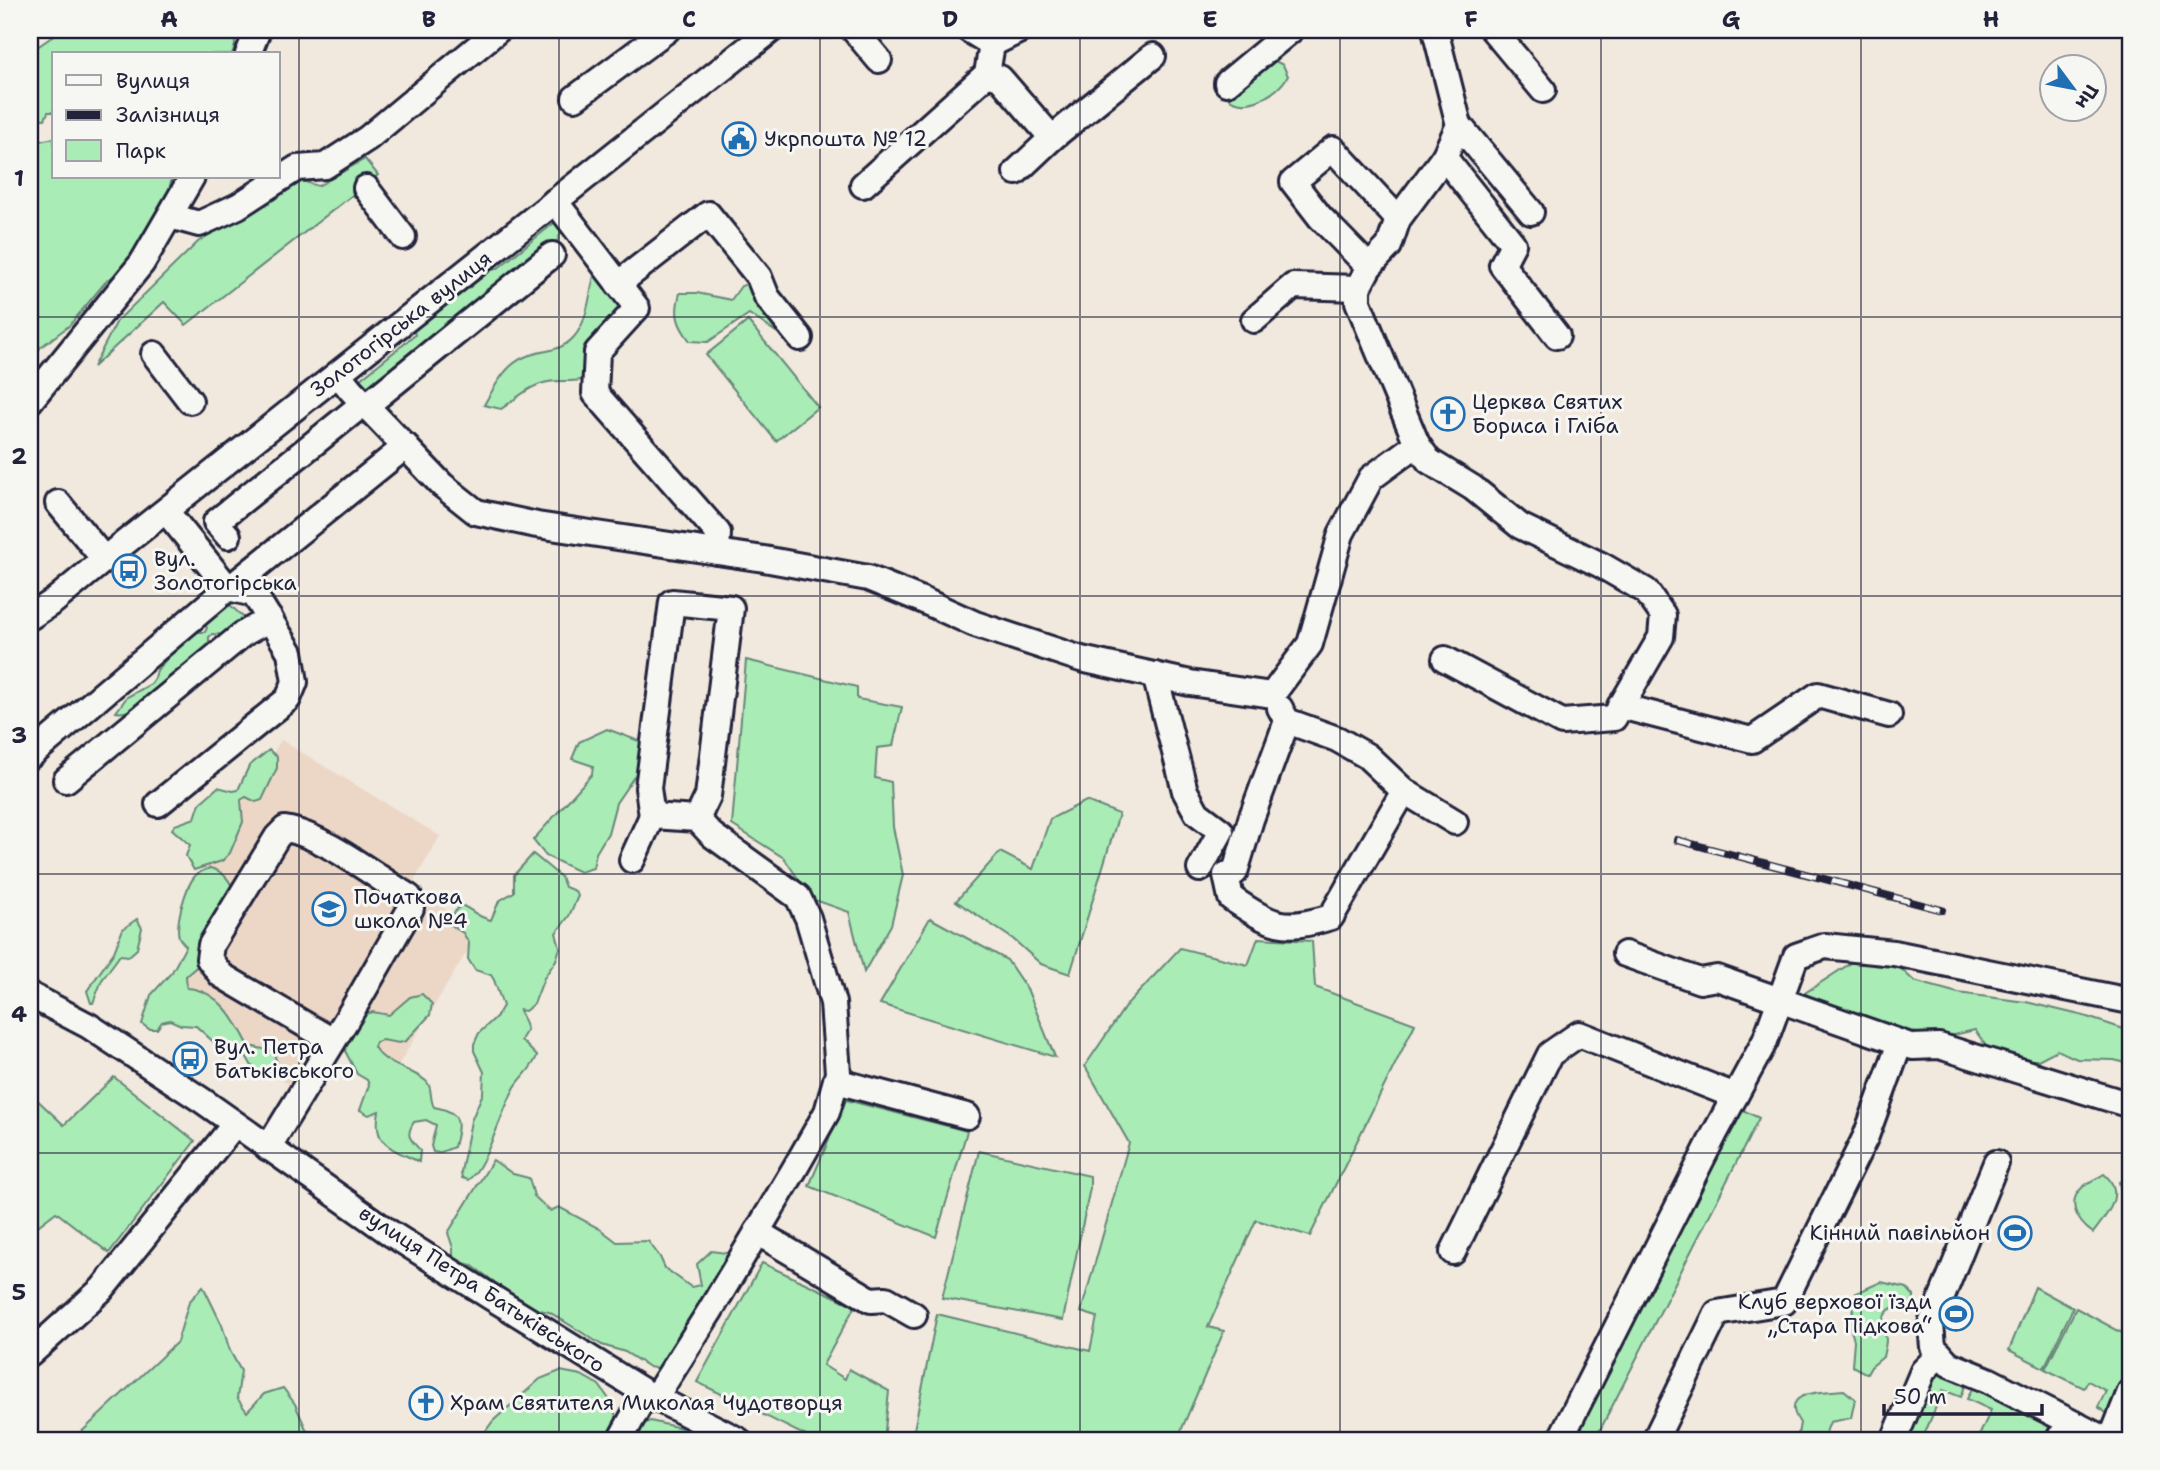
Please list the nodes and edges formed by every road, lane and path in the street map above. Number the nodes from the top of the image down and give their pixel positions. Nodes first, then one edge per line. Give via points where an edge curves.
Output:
1 (258, 30) edge
2 (498, 30) edge
3 (667, 30) edge
4 (771, 30) edge
5 (854, 30) edge
6 (970, 30) edge
7 (1020, 30) edge
8 (1291, 30) edge
9 (1435, 30) edge
10 (1493, 30) edge
11 (992, 44) junction
12 (249, 52) edge
13 (1153, 56) dead end
14 (879, 60) dead end
15 (987, 74) junction
16 (1227, 83) dead end
17 (1543, 90) dead end
18 (575, 98) dead end
19 (1459, 125) junction
20 (1052, 138) junction
21 (1444, 156) junction
22 (1016, 172) dead end
23 (191, 178) edge
24 (863, 185) dead end
25 (366, 188) dead end
26 (555, 201) junction
27 (1531, 212) dead end
28 (170, 216) junction
29 (1398, 219) junction
30 (403, 237) dead end
31 (552, 255) dead end
32 (1363, 277) junction
33 (618, 284) junction
34 (1254, 320) dead end
35 (1557, 336) dead end
36 (800, 338) dead end
37 (154, 354) dead end
38 (338, 374) junction
39 (30, 401) edge
40 (190, 401) dead end
41 (365, 404) junction
42 (1417, 444) junction
43 (406, 446) junction
44 (58, 503) dead end
45 (166, 510) junction
46 (228, 536) dead end
47 (717, 552) junction
48 (104, 559) junction
49 (229, 588) junction
50 (30, 617) edge
51 (270, 619) junction
52 (1445, 659) dead end
53 (1155, 675) junction
54 (1272, 695) junction
55 (1620, 706) junction
56 (1889, 715) dead end
57 (1287, 721) junction
58 (30, 756) edge
59 (66, 780) dead end
60 (1404, 791) junction
61 (158, 804) dead end
62 (652, 816) junction
63 (697, 819) junction
64 (1455, 822) dead end
65 (632, 860) dead end
66 (1200, 869) dead end
67 (1625, 954) dead end
68 (30, 995) edge
69 (1780, 1000) junction
70 (2130, 1001) edge
71 (333, 1041) junction
72 (1900, 1043) junction
73 (836, 1081) junction
74 (1735, 1096) junction
75 (2130, 1105) edge
76 (967, 1116) dead end
77 (234, 1125) junction
78 (268, 1148) junction
79 (1996, 1163) dead end
80 (757, 1232) junction
81 (1453, 1252) dead end
82 (914, 1315) dead end
83 (30, 1354) edge
84 (1940, 1354) junction
85 (650, 1395) junction
86 (2127, 1409) edge
87 (2077, 1425) junction
88 (620, 1440) edge
89 (737, 1440) edge
90 (1560, 1440) edge
91 (1655, 1440) edge
92 (1894, 1440) edge
93 (2057, 1440) edge
94 (2108, 1440) edge

1 - 12 street
2 - 28 street via 368,138 325,166 297,168 238,206 199,224
3 - 18 street
4 - 26 street, Золотогірська вулиця
5 - 14 street
6 - 11 street
7 - 11 street
8 - 16 street
9 - 19 street
10 - 17 street
11 - 15 street
13 - 20 street
15 - 20 street via 1000,78
15 - 24 street
19 - 21 street
19 - 27 street
20 - 22 street
21 - 29 street
21 - 35 street via 1513,244 1502,265
23 - 28 street
25 - 30 street
26 - 33 street
26 - 38 street, Золотогірська вулиця
28 - 39 street via 142,262
29 - 32 street via 1389,246
29 - 32 street via 1333,149 1293,182
31 - 41 street
32 - 34 street via 1293,286
32 - 42 street via 1358,302
33 - 36 street via 708,214
33 - 47 street via 637,309 597,352 596,393 718,533
37 - 40 street
38 - 41 street
38 - 45 street, Золотогірська вулиця
41 - 43 street
41 - 46 street via 216,522
42 - 54 street via 1371,478 1341,534 1310,644
42 - 55 street via 1429,461 1473,488 1520,526 1646,592 1663,615 1661,637
43 - 47 street via 442,485 476,512
43 - 49 street
44 - 48 street
45 - 48 street, Золотогірська вулиця
45 - 49 street
47 - 53 street via 867,578 975,624 1081,659
48 - 50 street, Золотогірська вулиця
49 - 51 street via 254,594
49 - 58 street
51 - 59 street via 243,634
51 - 61 street via 290,652 295,682 288,699
52 - 55 street via 1562,722 1614,718
53 - 54 street
53 - 66 street via 1185,791 1197,813 1221,831
54 - 57 street
55 - 56 street via 1752,740 1818,695
57 - 60 street via 1337,739 1367,756
57 - 60 street via 1235,872 1226,875 1231,898 1260,917 1278,924 1303,925 1331,916
60 - 64 street
62 - 63 street
62 - 63 street via 648,788 672,602 731,608 708,796
62 - 65 street
63 - 73 street via 798,897 833,1003
67 - 69 street via 1700,981 1717,978
68 - 77 street, вулиця Петра Батьківського via 89,1026
69 - 70 street via 1796,956 1825,946 1894,953
69 - 72 street
69 - 74 street via 1765,1041
71 - 71 street via 221,975 209,959 211,945 285,829 337,852 409,897 411,908
71 - 78 street
72 - 75 street via 1939,1046
72 - 91 street via 1866,1136 1784,1302 1717,1313
73 - 76 street
73 - 80 street via 827,1112
74 - 81 street via 1579,1034 1550,1054
74 - 90 street
77 - 78 street, вулиця Петра Батьківського
77 - 83 street via 102,1289
78 - 85 street, вулиця Петра Батьківського via 390,1233
79 - 84 street via 1931,1324 1933,1347
80 - 82 street via 871,1300 886,1299
80 - 85 street
84 - 87 street via 1949,1364
84 - 92 street via 1923,1371
85 - 88 street
85 - 89 street, вулиця Петра Батьківського
86 - 94 street
87 - 93 street
87 - 94 street

